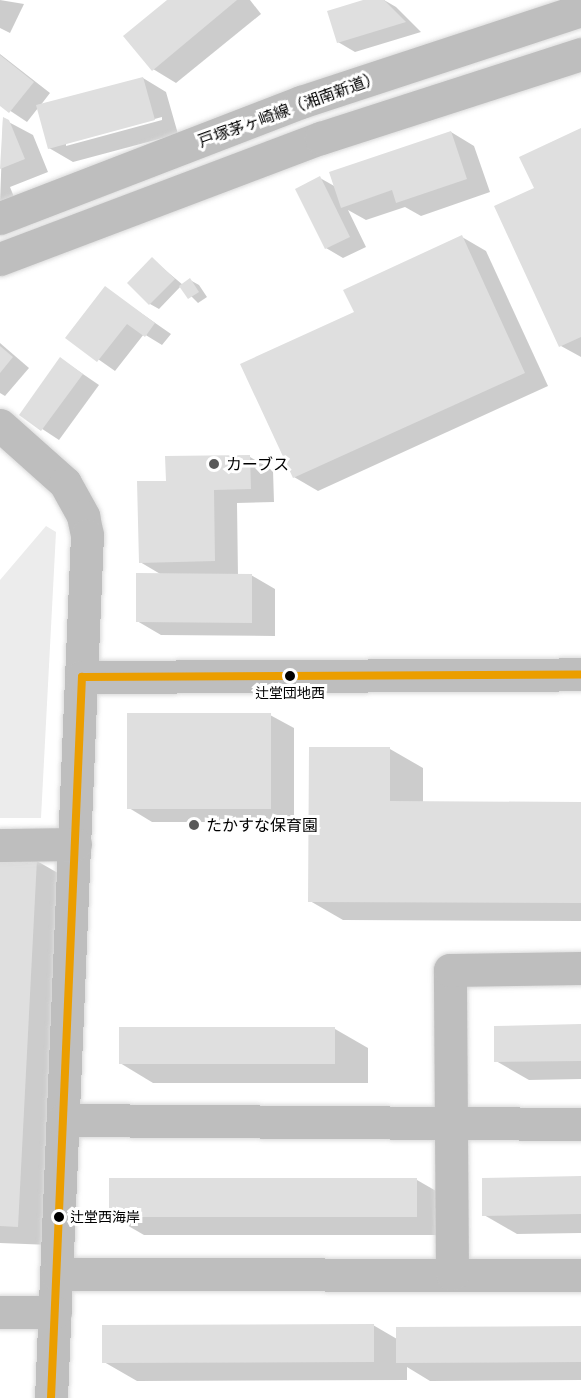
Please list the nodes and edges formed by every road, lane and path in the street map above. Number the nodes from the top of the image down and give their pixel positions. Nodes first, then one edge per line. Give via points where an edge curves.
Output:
1 (581, 10) edge
2 (581, 54) edge
3 (0, 218) edge
4 (0, 259) edge
5 (0, 425) edge
6 (581, 674) edge
7 (82, 677) junction
8 (0, 844) edge
9 (75, 844) junction
10 (581, 968) edge
11 (63, 1120) junction
12 (581, 1124) edge
13 (451, 1125) junction
14 (57, 1274) junction
15 (452, 1274) junction
16 (581, 1275) edge
17 (0, 1312) edge
18 (55, 1312) junction
19 (51, 1398) edge

1 - 3 street, 戸塚茅ヶ崎線（湘南新道） via 301,102
2 - 4 street via 321,138
5 - 7 street via 65,483 83,516 87,595
6 - 7 street
7 - 9 street
8 - 9 street
9 - 11 street
10 - 13 street via 450,970
11 - 13 street
11 - 14 street
12 - 13 street
13 - 15 street
14 - 15 street
14 - 18 street
15 - 16 street
17 - 18 street
18 - 19 street

